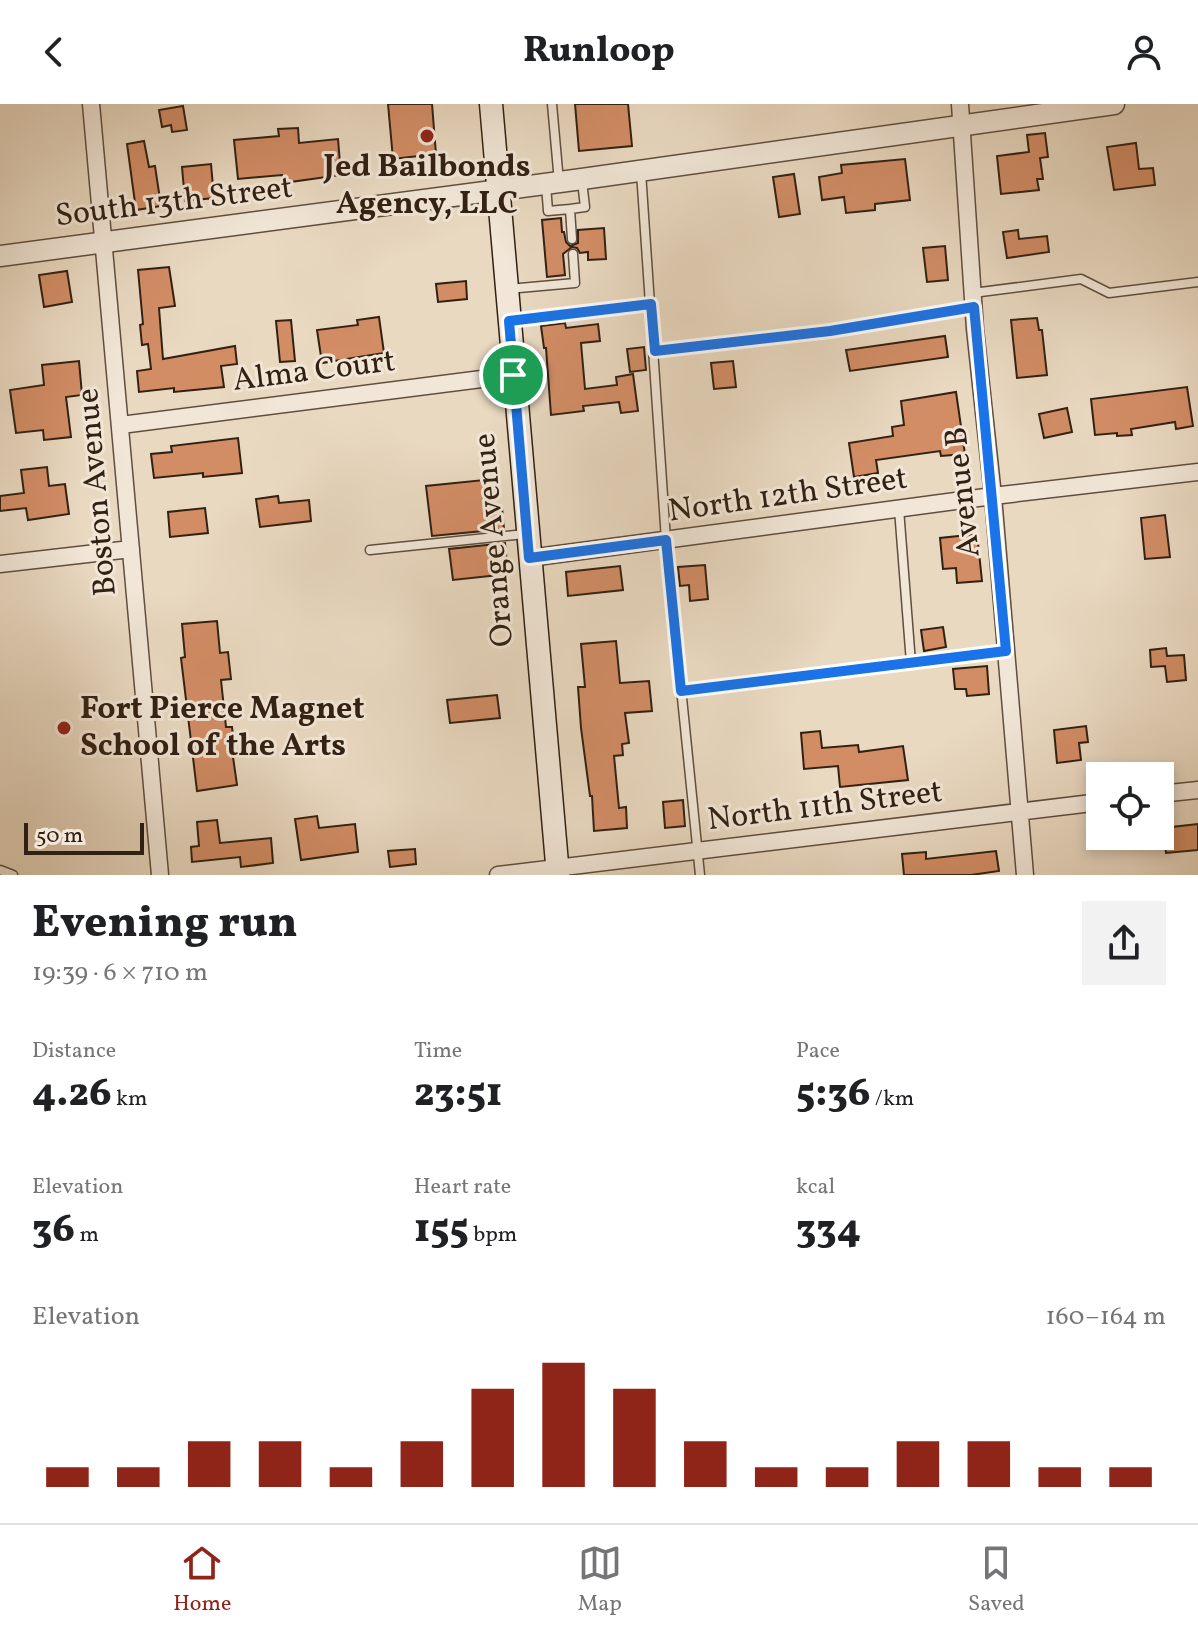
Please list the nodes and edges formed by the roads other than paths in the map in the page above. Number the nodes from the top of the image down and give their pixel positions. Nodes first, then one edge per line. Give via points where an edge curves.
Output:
1 (91, 104) edge
2 (491, 104) edge
3 (552, 104) edge
4 (960, 104) edge
5 (1114, 104) edge
6 (962, 127) junction
7 (641, 171) junction
8 (582, 179) junction
9 (552, 183) junction
10 (498, 191) junction
11 (570, 209) junction
12 (572, 239) dead end
13 (103, 242) junction
14 (573, 254) dead end
15 (0, 256) edge
16 (1198, 282) edge
17 (506, 289) junction
18 (974, 300) junction
19 (651, 304) junction
20 (509, 321) junction
21 (655, 351) junction
22 (513, 375) junction
23 (121, 425) junction
24 (1198, 472) edge
25 (993, 496) junction
26 (899, 509) junction
27 (526, 534) junction
28 (666, 540) junction
29 (131, 549) junction
30 (370, 550) dead end
31 (529, 558) junction
32 (0, 564) edge
33 (1006, 651) junction
34 (911, 663) junction
35 (681, 691) junction
36 (1198, 790) edge
37 (1174, 793) edge
38 (1086, 804) edge
39 (1019, 811) junction
40 (697, 851) junction
41 (0, 870) edge
42 (558, 872) edge
43 (13, 875) edge
44 (160, 875) edge
45 (498, 875) edge
46 (700, 875) edge
47 (1025, 875) edge

1 - 13 street, Boston Avenue
2 - 10 main road, Orange Avenue
3 - 9 lane
4 - 6 street, Avenue B
5 - 6 street, South 13th Street
6 - 7 street, South 13th Street
6 - 18 street, Avenue B
7 - 8 street, South 13th Street
7 - 19 lane
8 - 9 street, South 13th Street
8 - 11 lane via 585,207
9 - 10 street, South 13th Street
9 - 11 lane via 548,211
10 - 13 street, South 13th Street
10 - 17 main road, Orange Avenue
11 - 12 lane
13 - 15 street, South 13th Street
13 - 23 street, Boston Avenue
14 - 17 lane via 575,283
16 - 18 lane via 1109,293 1081,279
17 - 20 main road, Orange Avenue
18 - 21 lane via 830,331
18 - 25 street, Avenue B
19 - 20 lane
19 - 21 lane
20 - 22 main road, Orange Avenue
21 - 28 lane
22 - 23 street, Alma Court
22 - 27 main road, Orange Avenue
23 - 29 street, Boston Avenue
24 - 25 street, North 12th Street
25 - 26 street, North 12th Street
25 - 33 street, Avenue B
26 - 28 street, North 12th Street
26 - 34 lane
27 - 30 lane
27 - 31 main road, Orange Avenue
28 - 31 street, North 12th Street
28 - 35 lane
29 - 32 street
29 - 44 street, Boston Avenue
31 - 42 main road, Orange Avenue
33 - 34 lane
33 - 39 street, Avenue B
34 - 35 lane
35 - 40 lane
36 - 37 street
38 - 39 street, North 11th Street
39 - 40 street, North 11th Street
39 - 47 street, Avenue B
40 - 42 street, North 11th Street
40 - 46 lane
41 - 43 lane
42 - 45 street, North 11th Street

